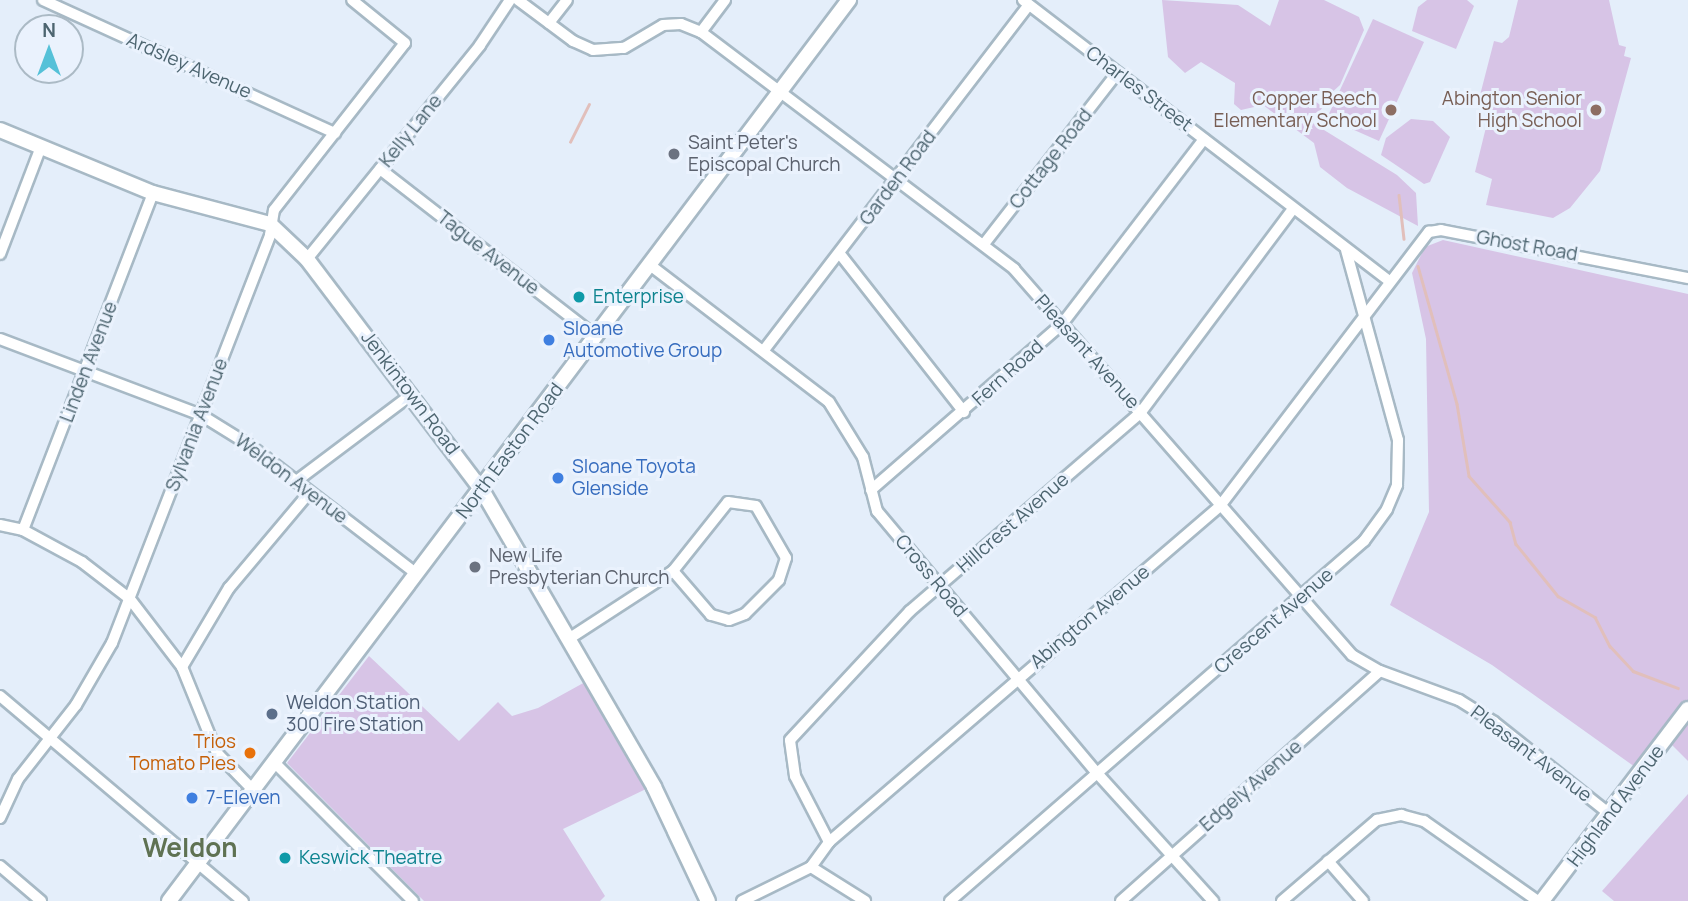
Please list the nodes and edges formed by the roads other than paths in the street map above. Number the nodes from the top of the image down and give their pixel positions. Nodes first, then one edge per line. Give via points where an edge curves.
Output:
1 (43, 0) edge
2 (352, 0) edge
3 (510, 0) edge
4 (518, 0) edge
5 (567, 0) edge
6 (725, 0) edge
7 (849, 0) edge
8 (1026, 2) edge
9 (549, 23) junction
10 (701, 32) junction
11 (1117, 73) junction
12 (779, 91) junction
13 (0, 130) edge
14 (335, 133) junction
15 (1204, 139) junction
16 (40, 149) junction
17 (380, 169) junction
18 (897, 179) junction
19 (153, 193) junction
20 (1292, 210) junction
21 (270, 224) junction
22 (984, 244) junction
23 (1346, 250) junction
24 (0, 254) edge
25 (839, 254) junction
26 (307, 259) junction
27 (650, 265) junction
28 (1688, 278) edge
29 (1389, 281) junction
30 (1364, 314) junction
31 (1062, 324) junction
32 (595, 336) junction
33 (0, 340) edge
34 (764, 350) junction
35 (85, 372) junction
36 (412, 394) junction
37 (964, 412) junction
38 (1141, 412) junction
39 (201, 415) junction
40 (295, 482) junction
41 (482, 490) junction
42 (871, 490) junction
43 (309, 493) junction
44 (1220, 506) junction
45 (0, 525) edge
46 (23, 530) junction
47 (673, 571) junction
48 (417, 575) junction
49 (939, 587) junction
50 (1301, 597) junction
51 (130, 599) junction
52 (570, 638) junction
53 (182, 667) junction
54 (1380, 671) junction
55 (1017, 679) junction
56 (0, 696) edge
57 (1688, 709) edge
58 (49, 738) junction
59 (275, 764) junction
60 (1097, 773) junction
61 (253, 790) junction
62 (1611, 815) junction
63 (0, 818) edge
64 (829, 842) junction
65 (1172, 856) junction
66 (1328, 861) junction
67 (198, 862) junction
68 (0, 866) edge
69 (811, 867) junction
70 (41, 901) edge
71 (169, 901) edge
72 (243, 901) edge
73 (413, 901) edge
74 (708, 901) edge
75 (742, 901) edge
76 (865, 901) edge
77 (950, 901) edge
78 (1121, 901) edge
79 (1213, 901) edge
80 (1282, 901) edge
81 (1363, 901) edge
82 (1540, 901) edge

1 - 14 street, Ardsley Avenue
2 - 14 street, Sylvania Avenue via 405,43
3 - 17 street, Kelly Lane
4 - 9 street, Pleasant Avenue
5 - 9 street
6 - 10 street
7 - 12 street, North Easton Road
8 - 11 street, Charles Street
8 - 18 street, Garden Road
9 - 10 street, Pleasant Avenue via 593,50 624,48 663,25 681,24
10 - 12 street, Pleasant Avenue
11 - 15 street, Charles Street
11 - 22 street, Cottage Road
12 - 18 street, Pleasant Avenue
12 - 27 street, North Easton Road
13 - 16 street, Jenkintown Road
14 - 21 street, Sylvania Avenue via 274,210
15 - 20 street, Charles Street
15 - 31 street, Fern Road
16 - 19 street, Jenkintown Road
16 - 24 street
17 - 26 street, Kelly Lane
17 - 32 street, Tague Avenue
18 - 22 street, Pleasant Avenue
18 - 25 street, Garden Road
19 - 21 street, Jenkintown Road
19 - 35 street, Linden Avenue
20 - 23 street, Charles Street
20 - 38 street, Hillcrest Avenue
21 - 26 street, Jenkintown Road
21 - 39 street, Sylvania Avenue via 270,235
22 - 31 street, Pleasant Avenue
23 - 29 street, Charles Street
23 - 30 street, Crescent Avenue
25 - 34 street, Garden Road
25 - 37 street
26 - 36 street, Jenkintown Road
27 - 32 street, North Easton Road
27 - 34 street, Cross Road
28 - 29 street, Ghost Road via 1441,230 1424,236
29 - 30 street, Abington Avenue
30 - 44 street, Abington Avenue
30 - 50 street, Crescent Avenue via 1398,440 1397,485 1387,509 1364,541
31 - 37 street, Fern Road
31 - 38 street, Pleasant Avenue
32 - 41 street, North Easton Road
33 - 35 street, Weldon Avenue
34 - 42 street, Cross Road via 829,402 863,457
35 - 39 street, Weldon Avenue
35 - 46 street, Linden Avenue
36 - 40 street
36 - 41 street, Jenkintown Road
37 - 42 street, Fern Road
38 - 44 street, Pleasant Avenue
38 - 49 street, Hillcrest Avenue
39 - 40 street, Weldon Avenue via 248,443
39 - 51 street, Sylvania Avenue
40 - 43 street, Weldon Avenue
41 - 48 street, North Easton Road
41 - 52 street, Jenkintown Road
42 - 49 street, Cross Road via 877,511
43 - 48 street, Weldon Avenue
43 - 53 street via 229,588
44 - 50 street, Pleasant Avenue
44 - 55 street, Abington Avenue
45 - 46 street
46 - 51 street via 82,562
47 - 47 street via 728,502 745,501 762,512 786,558 779,580 746,614 729,620 711,615
47 - 52 street
48 - 59 street, North Easton Road
49 - 55 street, Cross Road
49 - 64 street, Hillcrest Avenue via 910,611 790,740 795,776
50 - 54 street, Pleasant Avenue via 1352,655
50 - 60 street, Crescent Avenue
51 - 53 street
51 - 58 street, Sylvania Avenue via 83,692
52 - 74 street, Jenkintown Road via 654,788
53 - 61 street via 216,753
54 - 62 street, Pleasant Avenue via 1459,700
54 - 65 street, Edgely Avenue
55 - 60 street, Cross Road
55 - 64 street, Abington Avenue
56 - 58 street
57 - 62 street, Highland Avenue
58 - 63 street, Sylvania Avenue via 19,779
58 - 67 street
59 - 61 street, North Easton Road
59 - 73 street
60 - 65 street, Cross Road
60 - 77 street, Crescent Avenue
61 - 67 street, North Easton Road
62 - 82 street, Highland Avenue
64 - 69 street, Abington Avenue
65 - 78 street, Edgely Avenue
65 - 79 street, Cross Road
66 - 80 street
66 - 81 street
66 - 82 street via 1377,820 1401,815 1424,821
67 - 71 street, North Easton Road
67 - 72 street
68 - 70 street
69 - 75 street, Abington Avenue
69 - 76 street

